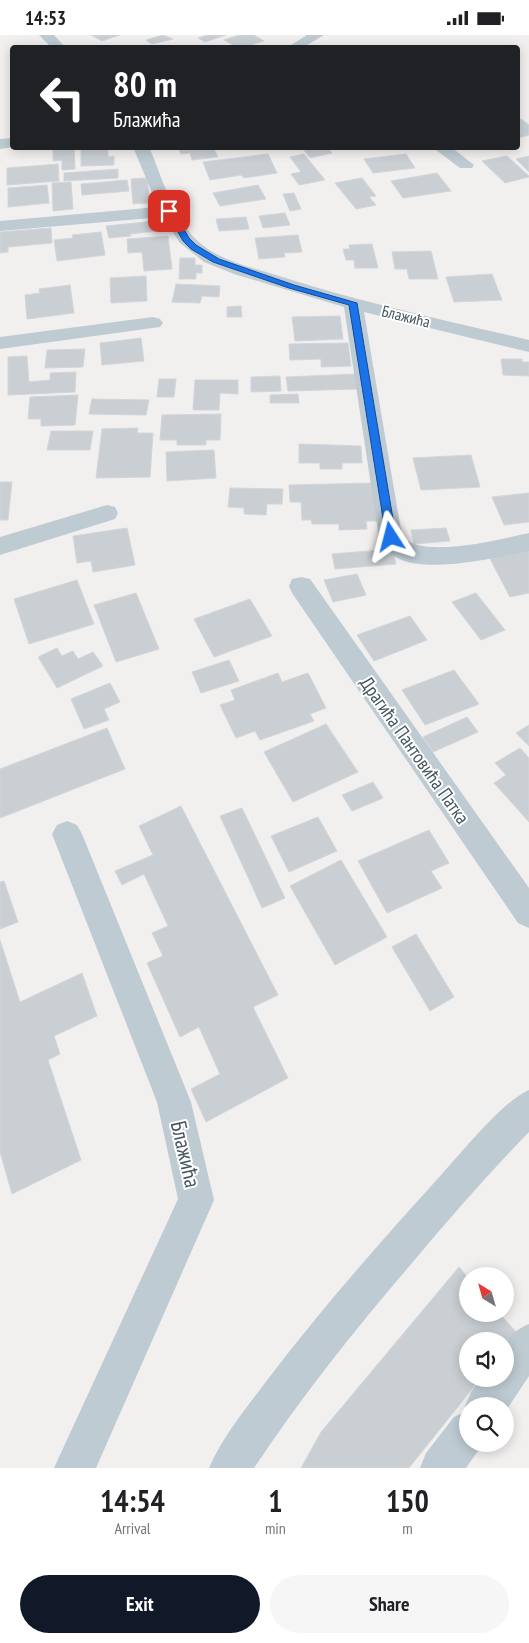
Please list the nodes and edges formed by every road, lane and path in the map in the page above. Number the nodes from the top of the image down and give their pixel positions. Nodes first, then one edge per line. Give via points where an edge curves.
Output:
1 (46, 35) edge
2 (317, 35) edge
3 (56, 45) edge
4 (300, 45) edge
5 (142, 150) edge
6 (444, 150) edge
7 (466, 165) dead end
8 (169, 211) junction
9 (0, 226) edge
10 (353, 303) junction
11 (154, 323) dead end
12 (0, 343) edge
13 (529, 346) edge
14 (107, 513) dead end
15 (529, 542) edge
16 (0, 546) edge
17 (301, 586) dead end
18 (67, 834) dead end
19 (529, 913) edge
20 (529, 1107) edge
21 (529, 1343) edge
22 (514, 1364) edge
23 (459, 1443) edge
24 (75, 1468) edge
25 (230, 1468) edge
26 (441, 1468) edge

1 - 3 street
2 - 4 street
5 - 8 street, Блажића
6 - 7 street
8 - 9 street
8 - 10 street, Блажића via 186,239 216,261 292,287
10 - 13 street, Блажића
10 - 15 street via 391,537 401,550 419,556 451,555
11 - 12 street
14 - 16 street
17 - 19 street, Драгића Пантовића Патка
18 - 24 street, Блажића via 174,1102 196,1200
20 - 25 street via 352,1304 255,1429
21 - 22 street
23 - 26 street

